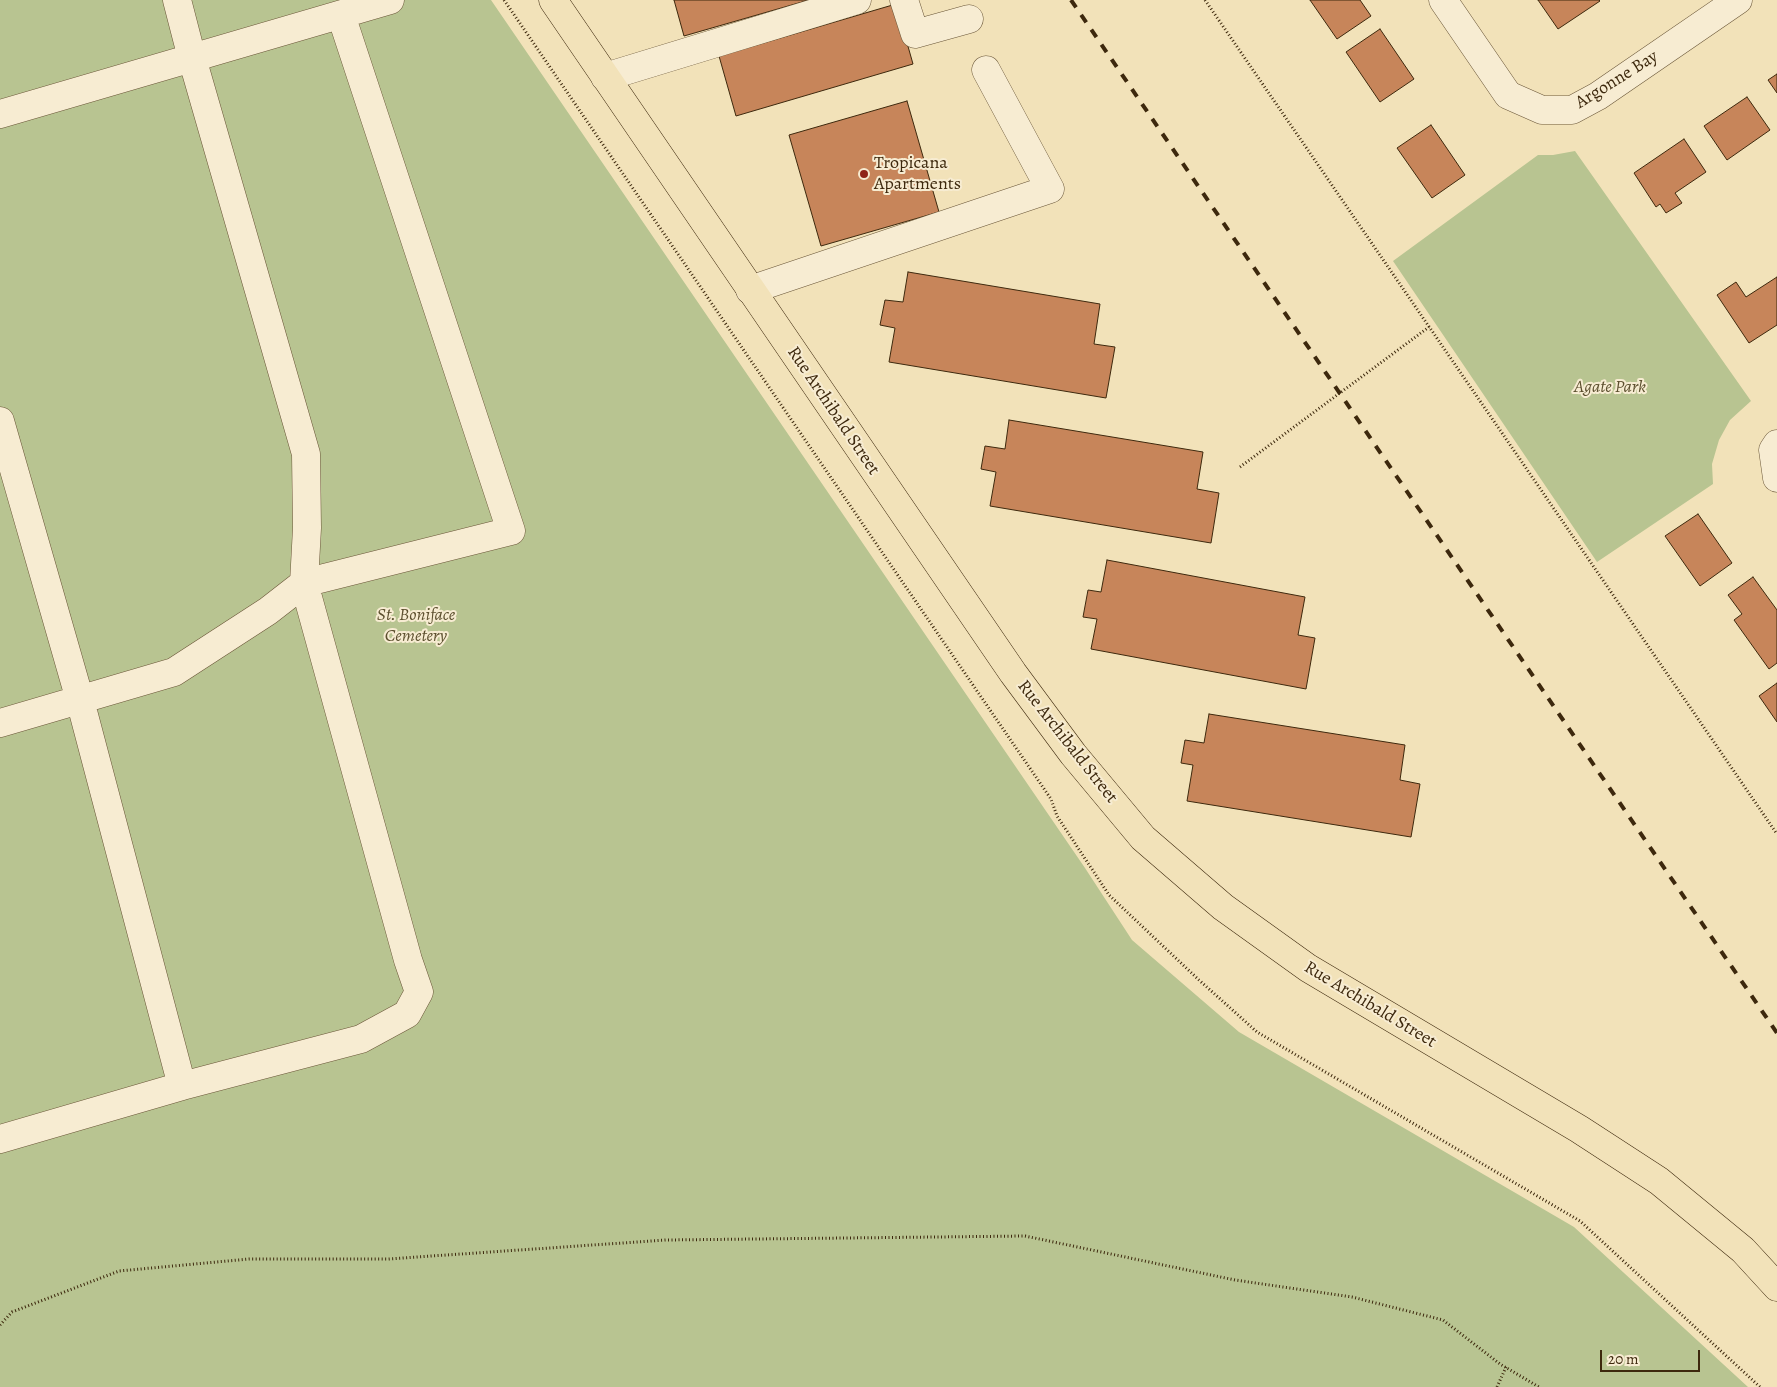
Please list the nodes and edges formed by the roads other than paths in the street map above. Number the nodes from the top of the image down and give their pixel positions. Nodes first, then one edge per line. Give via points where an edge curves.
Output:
1 (177, 0) edge
2 (390, 0) edge
3 (553, 0) edge
4 (857, 0) edge
5 (904, 0) edge
6 (1444, 0) edge
7 (1738, 0) edge
8 (341, 15) junction
9 (969, 19) dead end
10 (192, 58) junction
11 (986, 70) dead end
12 (605, 77) junction
13 (0, 114) edge
14 (750, 290) junction
15 (0, 421) edge
16 (1777, 444) edge
17 (1777, 478) edge
18 (304, 583) junction
19 (80, 700) junction
20 (0, 723) edge
21 (182, 1086) junction
22 (0, 1139) edge
23 (1777, 1287) edge

1 - 10 street
2 - 8 street
3 - 12 main road, Rue Archibald Street
4 - 12 street
5 - 9 street via 915,34
6 - 7 street, Argonne Bay via 1508,95 1542,110 1572,110 1598,96
8 - 10 street
8 - 18 street via 511,531
10 - 13 street
10 - 18 street via 306,454
11 - 14 street via 1050,189
12 - 14 main road, Rue Archibald Street
14 - 23 main road, Rue Archibald Street via 1013,673 1143,838 1224,907 1308,968 1579,1129 1659,1181 1743,1250
15 - 19 street
16 - 17 street via 1773,450
18 - 19 street via 268,611 174,672
18 - 21 street via 419,992 407,1014 361,1039
19 - 20 street
19 - 21 street
21 - 22 street

